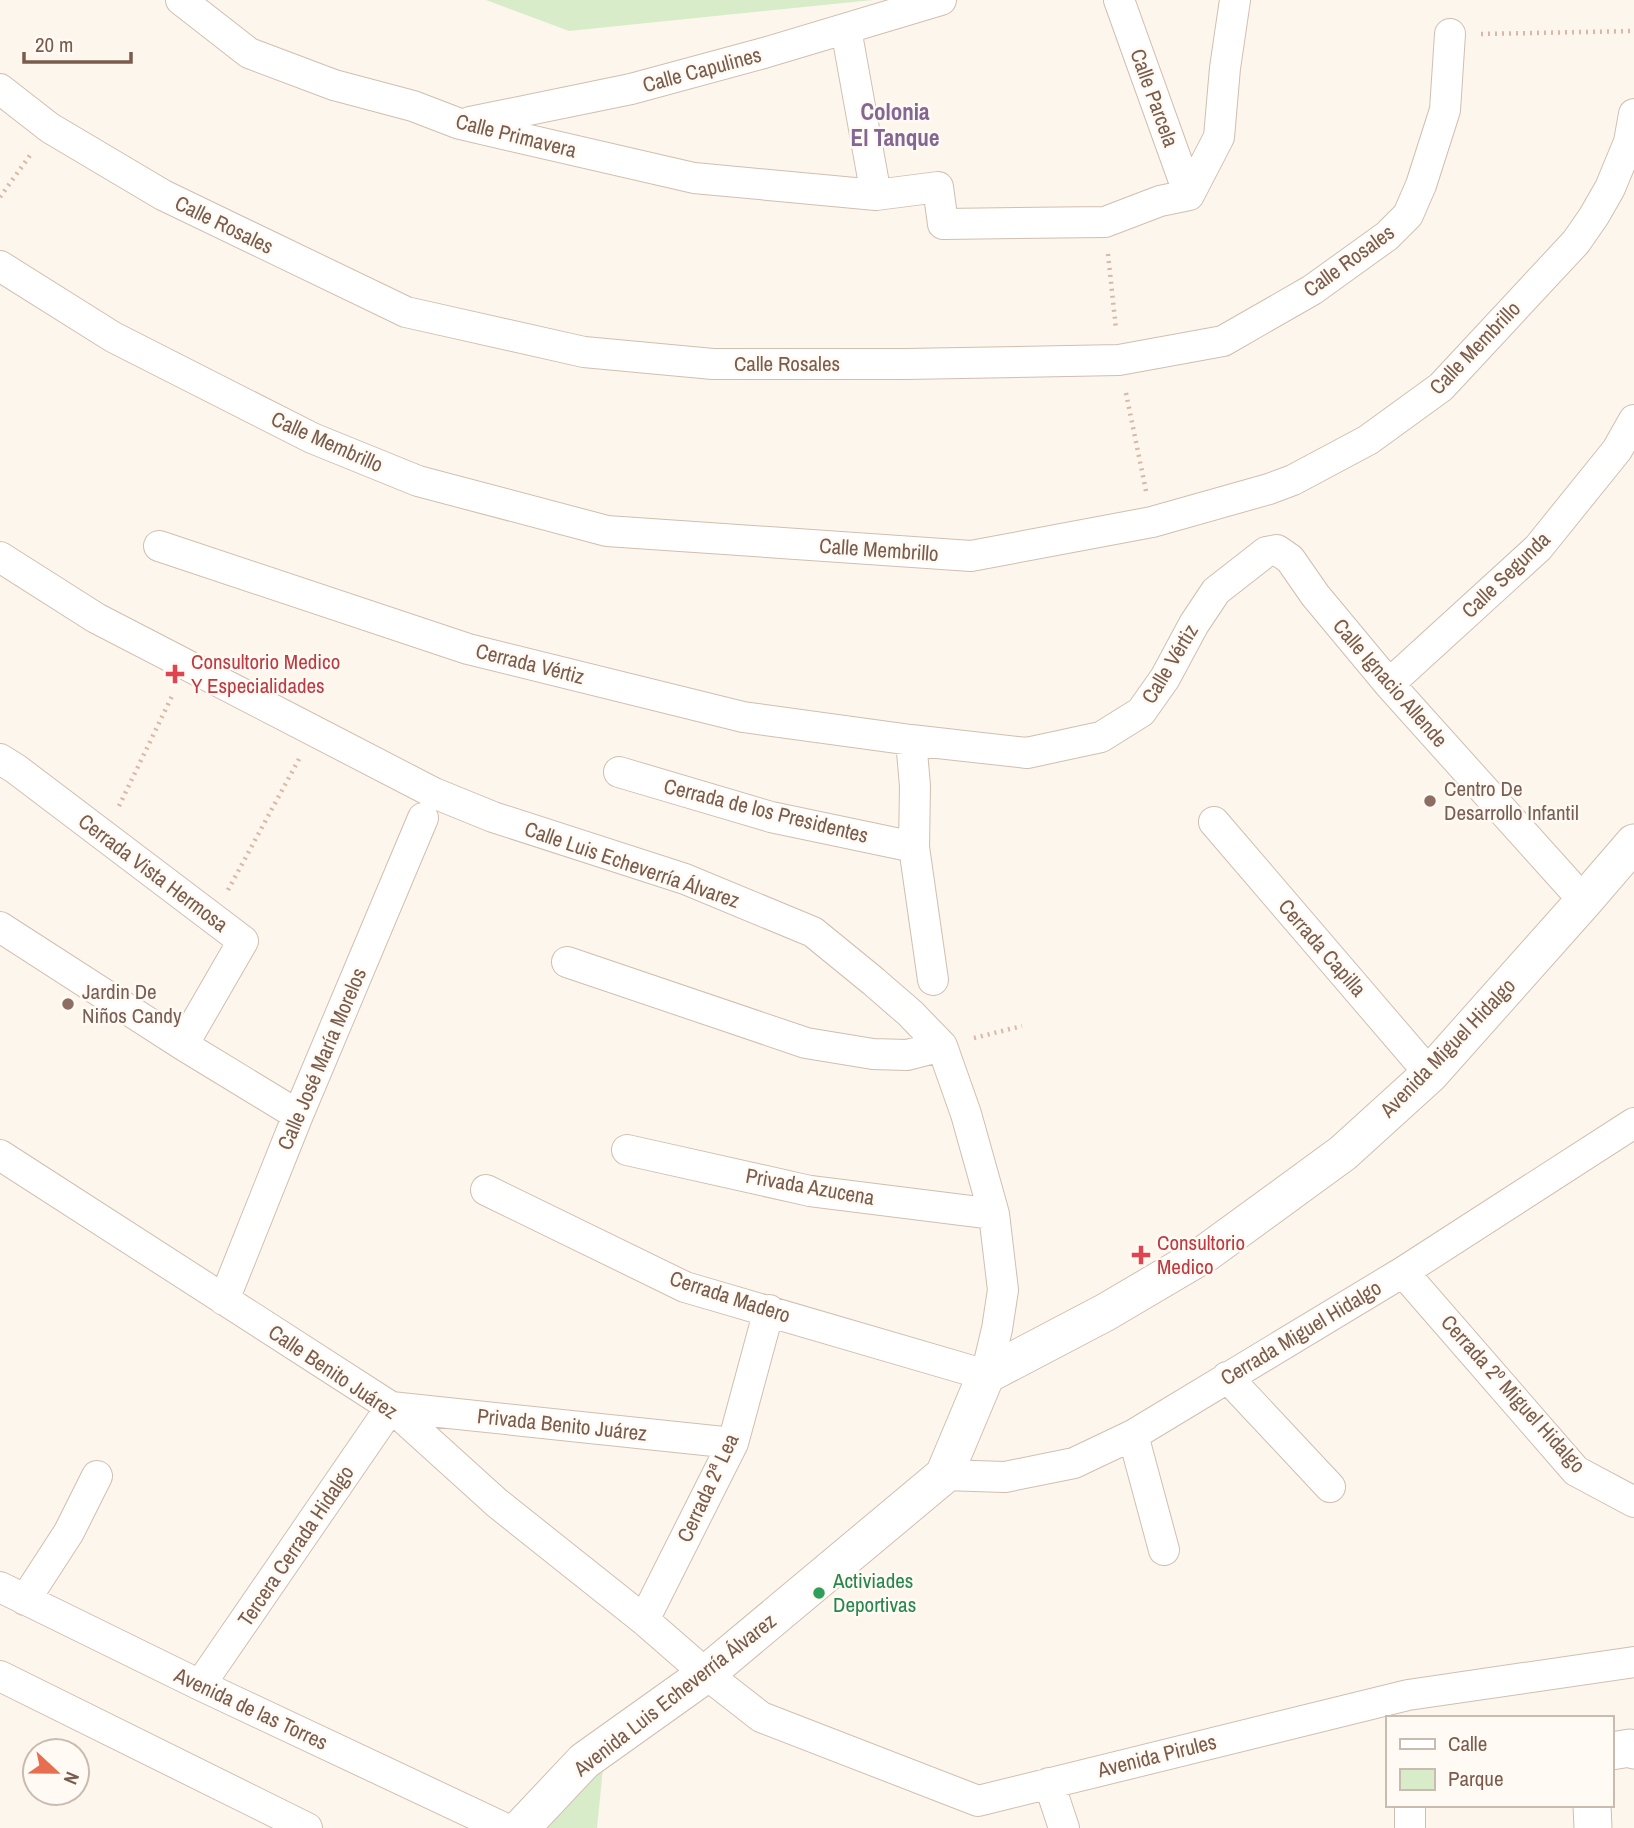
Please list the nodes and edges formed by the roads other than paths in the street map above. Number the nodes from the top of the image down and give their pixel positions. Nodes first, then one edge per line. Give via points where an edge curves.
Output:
1 (181, 0) edge
2 (941, 0) edge
3 (1119, 0) edge
4 (1235, 0) edge
5 (846, 29) junction
6 (1450, 34) road end
7 (0, 89) edge
8 (1634, 114) edge
9 (460, 124) junction
10 (876, 195) junction
11 (1189, 195) junction
12 (0, 265) edge
13 (1634, 420) edge
14 (159, 545) dead end
15 (0, 557) edge
16 (1216, 591) joint
17 (1389, 684) junction
18 (911, 740) junction
19 (0, 759) edge
20 (619, 772) dead end
21 (423, 818) dead end
22 (1213, 822) dead end
23 (1634, 843) edge
24 (914, 846) junction
25 (1584, 901) junction
26 (0, 927) edge
27 (567, 962) dead end
28 (933, 981) dead end
29 (183, 1045) junction
30 (942, 1045) junction
31 (1430, 1074) junction
32 (298, 1115) junction
33 (1634, 1123) edge
34 (627, 1150) dead end
35 (0, 1155) edge
36 (485, 1190) dead end
37 (994, 1214) junction
38 (1403, 1272) junction
39 (224, 1300) junction
40 (769, 1310) junction
41 (986, 1375) junction
42 (1227, 1377) junction
43 (391, 1407) junction
44 (1133, 1435) junction
45 (733, 1443) junction
46 (944, 1475) junction
47 (97, 1476) dead end
48 (1330, 1488) dead end
49 (1631, 1494) edge
50 (1164, 1550) dead end
51 (12, 1593) edge
52 (645, 1620) junction
53 (1634, 1662) edge
54 (706, 1674) junction
55 (0, 1676) edge
56 (200, 1685) junction
57 (1409, 1706) edge
58 (1634, 1750) edge
59 (1613, 1751) edge
60 (1049, 1783) junction
61 (1410, 1807) edge
62 (1592, 1807) edge
63 (296, 1826) edge
64 (504, 1828) edge
65 (521, 1828) edge
66 (1063, 1828) edge
67 (1410, 1828) edge
68 (1593, 1828) edge

1 - 9 street, Calle Primavera via 249,52 334,85
2 - 5 street, Calle Capulines
3 - 11 street, Calle Parcela
4 - 11 street, Calle Parcela via 1219,137
5 - 9 street, Calle Capulines via 631,89
5 - 10 street
6 - 7 street, Calle Rosales via 1445,110 1408,215 1387,236 1312,290 1223,341 1119,360 713,364 584,352 406,312 163,195 50,128
8 - 12 street, Calle Membrillo via 1629,142 1610,188 1576,242 1441,387 1368,440 1269,489 1152,522 971,556 607,531 418,481 312,438 113,337
9 - 10 street, Calle Primavera via 694,178
10 - 11 street, Calle Primavera via 938,187 943,224 1105,222
13 - 17 street, Calle Segunda via 1617,450 1538,548
14 - 18 street, Cerrada Vértiz via 468,649 743,717
15 - 30 street, Calle Luis Echeverría Álvarez via 96,618 434,793 493,817 685,879 813,932
16 - 17 street, Calle Ignacio Allende via 1266,552 1277,550 1290,559
16 - 18 street, Calle Vértiz via 1142,712 1101,737 1027,752
17 - 25 street, Calle Ignacio Allende
18 - 24 street
19 - 29 street, Cerrada Vista Hermosa via 243,941
20 - 24 street, Cerrada de los Presidentes via 771,817
21 - 32 street, Calle José María Morelos
22 - 31 street, Cerrada Capilla
23 - 25 street, Avenida Miguel Hidalgo
24 - 28 street
25 - 31 street, Avenida Miguel Hidalgo
26 - 29 street
27 - 30 street via 806,1043 906,1055
29 - 32 street
30 - 37 street, Calle Luis Echeverría Álvarez
31 - 41 street, Avenida Miguel Hidalgo via 1343,1153 1206,1253
32 - 39 street, Calle José María Morelos
33 - 38 street, Cerrada Miguel Hidalgo
34 - 37 street, Privada Azucena via 810,1191
35 - 39 street, Calle Benito Juárez
36 - 40 street, Cerrada Madero via 685,1287
37 - 41 street, Calle Luis Echeverría Álvarez via 1003,1290
38 - 42 street, Cerrada Miguel Hidalgo
38 - 49 street, Cerrada 2º Miguel Hidalgo via 1576,1471
39 - 43 street, Calle Benito Juárez
40 - 41 street, Cerrada Madero
40 - 45 street, Cerrada 2ª Lea
41 - 46 street, Avenida Luis Echeverría Álvarez
42 - 44 street, Cerrada Miguel Hidalgo
42 - 48 street
43 - 45 street, Privada Benito Juárez
43 - 52 street, Calle Benito Juárez via 497,1503
43 - 56 street, Tercera Cerrada Hidalgo
44 - 46 street, Cerrada Miguel Hidalgo via 1074,1463 1005,1477
44 - 50 street
45 - 52 street, Cerrada 2ª Lea
46 - 54 street, Avenida Luis Echeverría Álvarez
47 - 51 street via 69,1532
51 - 56 street, Avenida de las Torres
52 - 54 street, Calle Benito Juárez
53 - 57 street, Avenida Pirules
54 - 60 street, Avenida Pirules via 761,1717 978,1801
54 - 65 street, Avenida Luis Echeverría Álvarez via 584,1761
55 - 63 street
56 - 64 street, Avenida de las Torres
57 - 60 street, Avenida Pirules
58 - 59 street
60 - 66 street
61 - 67 street
62 - 68 street

